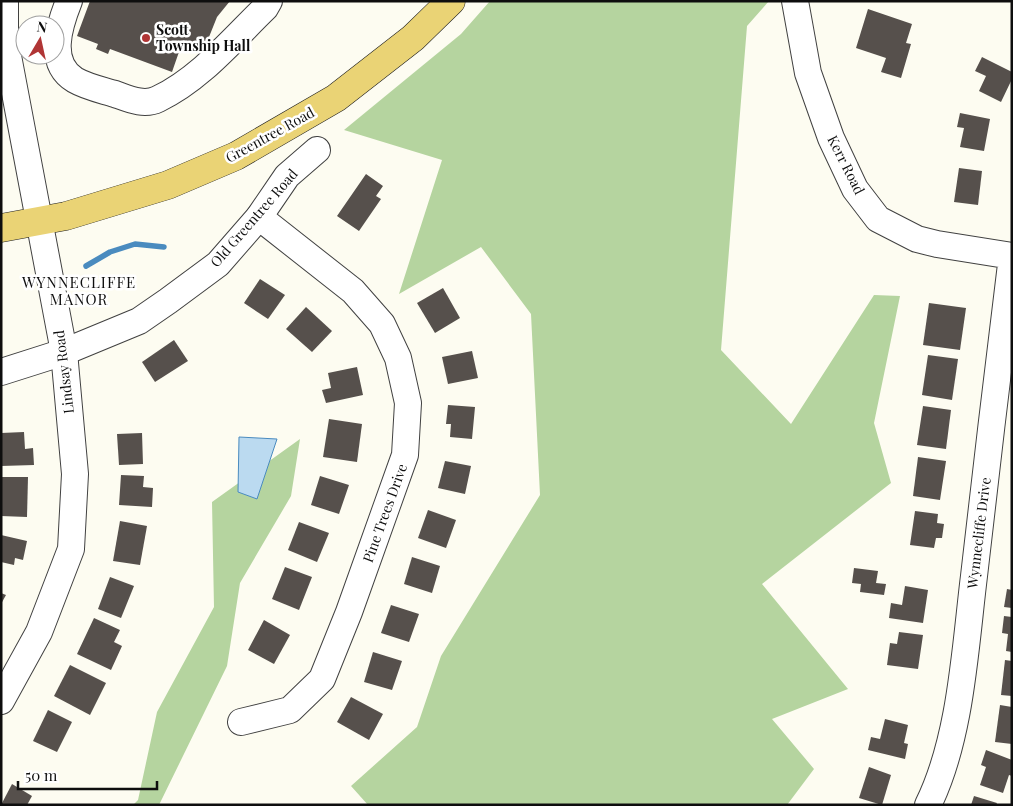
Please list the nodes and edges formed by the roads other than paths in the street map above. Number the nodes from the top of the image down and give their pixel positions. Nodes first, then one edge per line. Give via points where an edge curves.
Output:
1 (5, 1) edge
2 (69, 1) edge
3 (269, 1) edge
4 (451, 1) edge
5 (795, 1) edge
6 (317, 150) dead end
7 (259, 217) junction
8 (39, 222) junction
9 (1, 228) edge
10 (1012, 256) edge
11 (64, 352) junction
12 (1, 372) edge
13 (1, 701) edge
14 (241, 722) dead end
15 (928, 805) edge

1 - 8 street, Lindsay Road via 5,40
2 - 3 street via 62,18 58,46 60,63 66,73 77,81 134,101 146,102 157,100 194,77
4 - 8 main road, Greentree Road via 413,38 336,98 236,156 168,185
5 - 10 street, Kerr Road via 808,73 831,138 855,189 878,219 917,239
6 - 7 street, Old Greentree Road via 287,176
7 - 11 street, Old Greentree Road via 218,264 168,302 139,321
7 - 14 street, Pine Trees Drive via 353,291 382,324 398,358 408,403 406,455 322,679 290,710
8 - 9 main road, Greentree Road
8 - 11 street, Lindsay Road
10 - 15 street, Wynnecliffe Drive via 953,729 936,789
11 - 12 street, Old Greentree Road
11 - 13 street, Lindsay Road via 75,474 71,549 39,632

